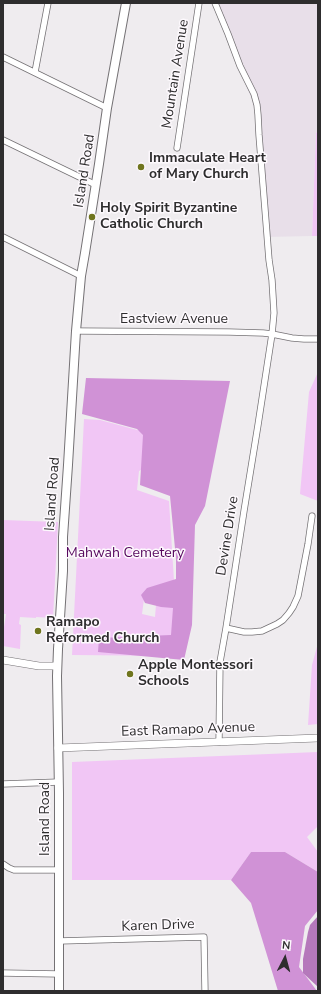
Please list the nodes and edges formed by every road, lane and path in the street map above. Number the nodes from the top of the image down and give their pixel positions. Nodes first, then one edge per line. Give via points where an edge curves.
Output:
1 (126, 3) edge
2 (199, 3) edge
3 (215, 3) edge
4 (46, 4) edge
5 (3, 57) edge
6 (35, 72) junction
7 (107, 108) junction
8 (3, 140) edge
9 (177, 148) dead end
10 (96, 185) junction
11 (3, 237) edge
12 (81, 276) junction
13 (76, 332) junction
14 (272, 334) junction
15 (318, 339) edge
16 (312, 516) dead end
17 (226, 628) junction
18 (3, 660) edge
19 (57, 666) junction
20 (318, 738) edge
21 (219, 742) junction
22 (58, 748) junction
23 (59, 782) junction
24 (3, 784) edge
25 (3, 864) edge
26 (59, 870) junction
27 (59, 941) junction
28 (3, 973) edge
29 (59, 974) junction
30 (59, 991) edge
31 (205, 991) edge

1 - 7 main road, Island Road
2 - 9 street, Mountain Avenue
3 - 14 street, Devine Drive via 257,105 274,297
4 - 6 street
5 - 6 street
6 - 7 street
7 - 10 main road, Island Road
8 - 10 street
10 - 12 main road, Island Road
11 - 12 street
12 - 13 main road, Island Road
13 - 14 street, Eastview Avenue
13 - 19 main road, Island Road
14 - 15 street, Eastview Avenue
14 - 17 street, Devine Drive
16 - 17 street via 298,596 289,614 277,624 262,631 244,632
17 - 21 street, Devine Drive via 220,662
18 - 19 street
19 - 22 main road, Island Road
20 - 21 street, East Ramapo Avenue
21 - 22 street, East Ramapo Avenue
22 - 23 main road, Island Road
23 - 24 street
23 - 26 main road, Island Road
25 - 26 street via 14,870
26 - 27 main road, Island Road
27 - 29 main road, Island Road
27 - 31 street, Karen Drive via 204,936
28 - 29 street
29 - 30 main road, Island Road

